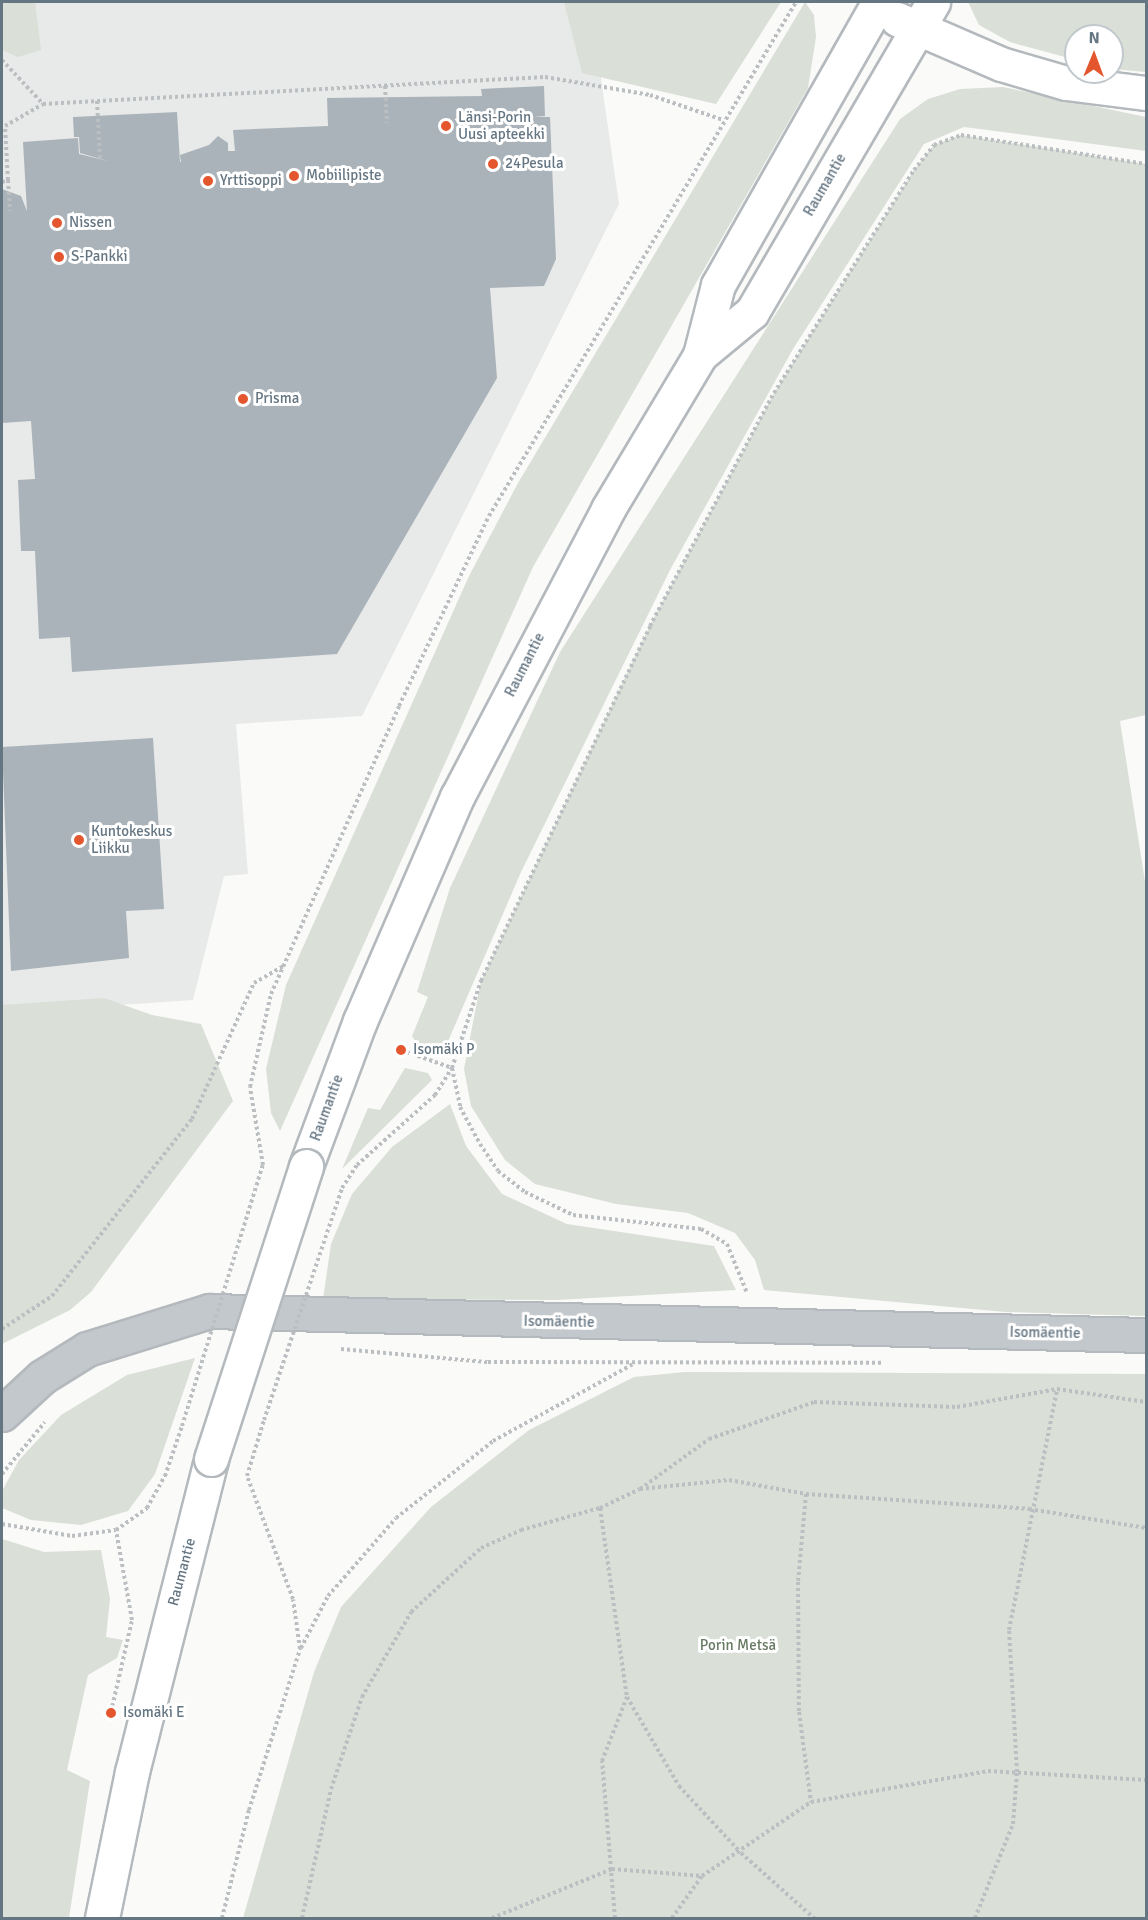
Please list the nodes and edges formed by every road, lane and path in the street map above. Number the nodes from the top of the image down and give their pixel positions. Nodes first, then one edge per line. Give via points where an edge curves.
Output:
1 (796, 2) edge
2 (873, 4) edge
3 (924, 14) edge
4 (2, 60) edge
5 (385, 86) junction
6 (1146, 93) edge
7 (97, 101) junction
8 (43, 104) junction
9 (723, 120) junction
10 (387, 123) dead end
11 (3, 126) edge
12 (100, 159) dead end
13 (1146, 164) edge
14 (8, 180) junction
15 (2, 182) edge
16 (10, 211) dead end
17 (700, 355) junction
18 (283, 966) junction
19 (401, 1050) dead end
20 (452, 1068) junction
21 (748, 1326) junction
22 (2, 1329) edge
23 (1146, 1335) edge
24 (277, 1347) dead end
25 (300, 1347) dead end
26 (217, 1348) dead end
27 (194, 1349) dead end
28 (336, 1349) dead end
29 (638, 1362) junction
30 (747, 1363) junction
31 (888, 1363) dead end
32 (1057, 1389) junction
33 (1146, 1402) edge
34 (2, 1414) edge
35 (50, 1416) dead end
36 (2, 1474) edge
37 (640, 1489) junction
38 (806, 1494) junction
39 (600, 1508) junction
40 (1029, 1509) junction
41 (2, 1524) edge
42 (1146, 1528) edge
43 (116, 1530) junction
44 (300, 1649) junction
45 (627, 1697) junction
46 (111, 1713) dead end
47 (1017, 1772) junction
48 (1146, 1780) edge
49 (811, 1802) junction
50 (741, 1853) junction
51 (612, 1869) junction
52 (702, 1876) junction
53 (102, 1918) edge
54 (222, 1918) edge
55 (302, 1918) edge
56 (492, 1918) edge
57 (615, 1918) edge
58 (672, 1918) edge
59 (814, 1918) edge
60 (975, 1918) edge

1 - 9 path
2 - 3 highway
2 - 17 highway, Raumantie via 718,285
3 - 6 highway via 1001,64 1066,83
3 - 17 highway, Raumantie via 752,312
4 - 8 path
5 - 7 path
5 - 9 path via 545,77 650,95
5 - 10 path
7 - 8 path
7 - 12 path
8 - 11 path
9 - 18 path via 489,516
11 - 14 path
13 - 20 path via 962,135 934,145 914,170 774,393 649,627 481,981
14 - 15 path
14 - 16 path
17 - 53 highway, Raumantie, bridge via 608,509 457,797 360,1021 306,1166 211,1459 132,1772
18 - 22 path via 254,983 192,1119 52,1296
18 - 43 path, bridge via 271,993 250,1088 263,1165 165,1476 147,1508
19 - 20 path
20 - 21 path via 460,1107 498,1172 525,1192 573,1215 701,1229 727,1244 747,1288
20 - 44 path, bridge via 435,1095 357,1165 342,1188 247,1476 294,1599
21 - 23 street, Isomäentie
21 - 30 path
21 - 34 street, Isomäentie via 210,1311 87,1349 42,1377
24 - 25 path
26 - 27 path
28 - 29 path via 488,1362
29 - 30 path
29 - 44 path via 493,1441 396,1518 328,1596
30 - 31 path
32 - 33 path
32 - 37 path via 957,1407 814,1402 709,1439
32 - 40 path
35 - 36 path
37 - 38 path via 729,1480
37 - 39 path
38 - 40 path
38 - 49 path via 798,1582 799,1712
39 - 45 path
39 - 55 path via 521,1530 481,1548 411,1612 362,1697 331,1789
40 - 42 path
40 - 47 path via 1009,1630
41 - 43 path via 72,1536
43 - 46 path via 132,1620
44 - 54 path via 249,1810
45 - 50 path via 679,1786
45 - 51 path via 602,1761
47 - 48 path
47 - 49 path via 921,1780
47 - 60 path via 1013,1824
49 - 50 path
50 - 52 path
50 - 59 path
51 - 52 path
51 - 56 path
51 - 57 path
52 - 58 path

